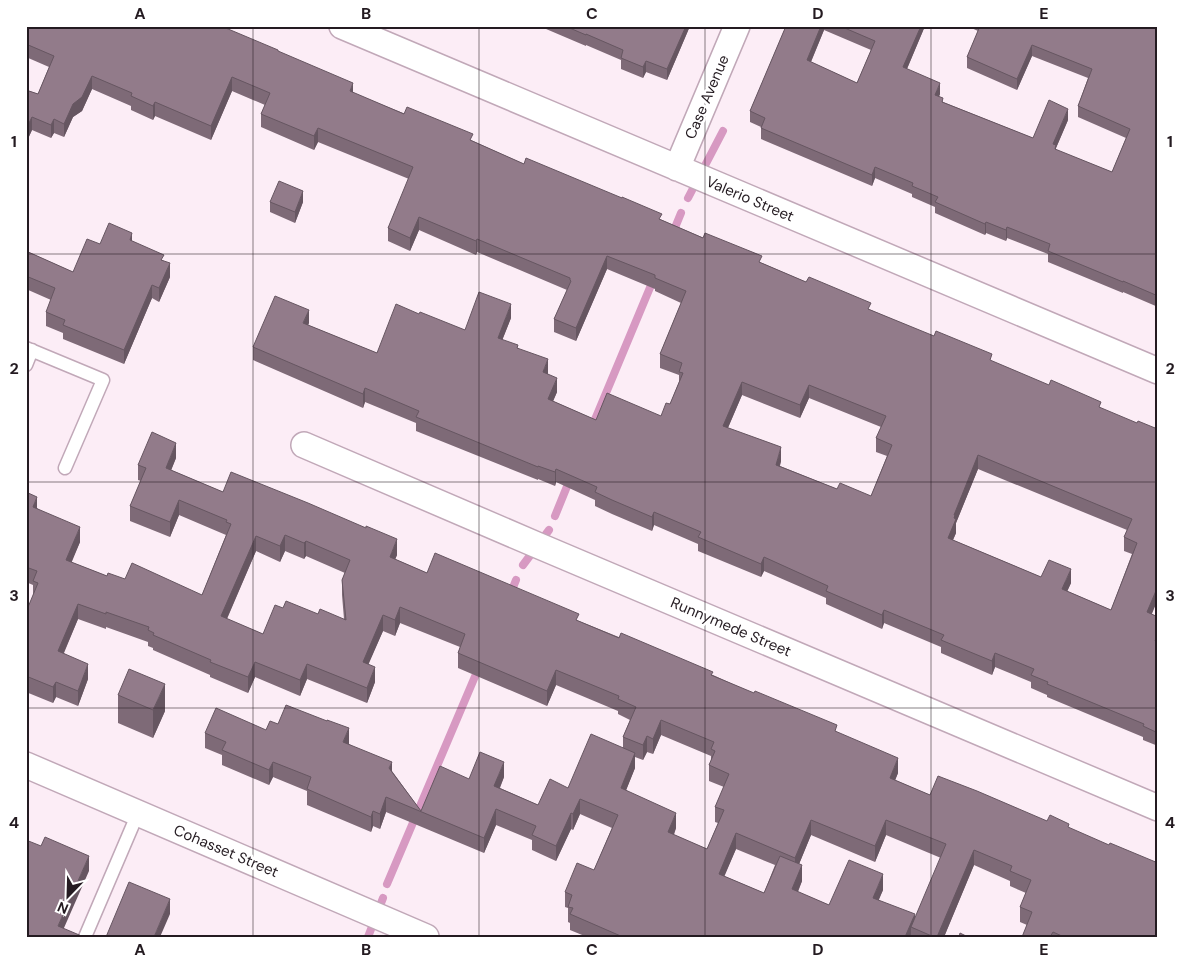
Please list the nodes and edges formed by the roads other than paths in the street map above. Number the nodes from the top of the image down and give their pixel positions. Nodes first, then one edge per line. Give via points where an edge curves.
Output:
1 (342, 26) edge
2 (737, 26) edge
3 (677, 168) junction
4 (29, 349) edge
5 (26, 365) edge
6 (1158, 371) edge
7 (304, 445) dead end
8 (65, 468) dead end
9 (26, 765) edge
10 (1158, 808) edge
11 (138, 813) junction
12 (85, 937) edge
13 (426, 937) edge

1 - 3 street, Valerio Street
2 - 3 street, Case Avenue
3 - 6 street, Valerio Street
4 - 5 lane
4 - 8 lane via 103,380
7 - 10 street, Runnymede Street
9 - 11 street, Cohasset Street
11 - 12 lane
11 - 13 street, Cohasset Street

